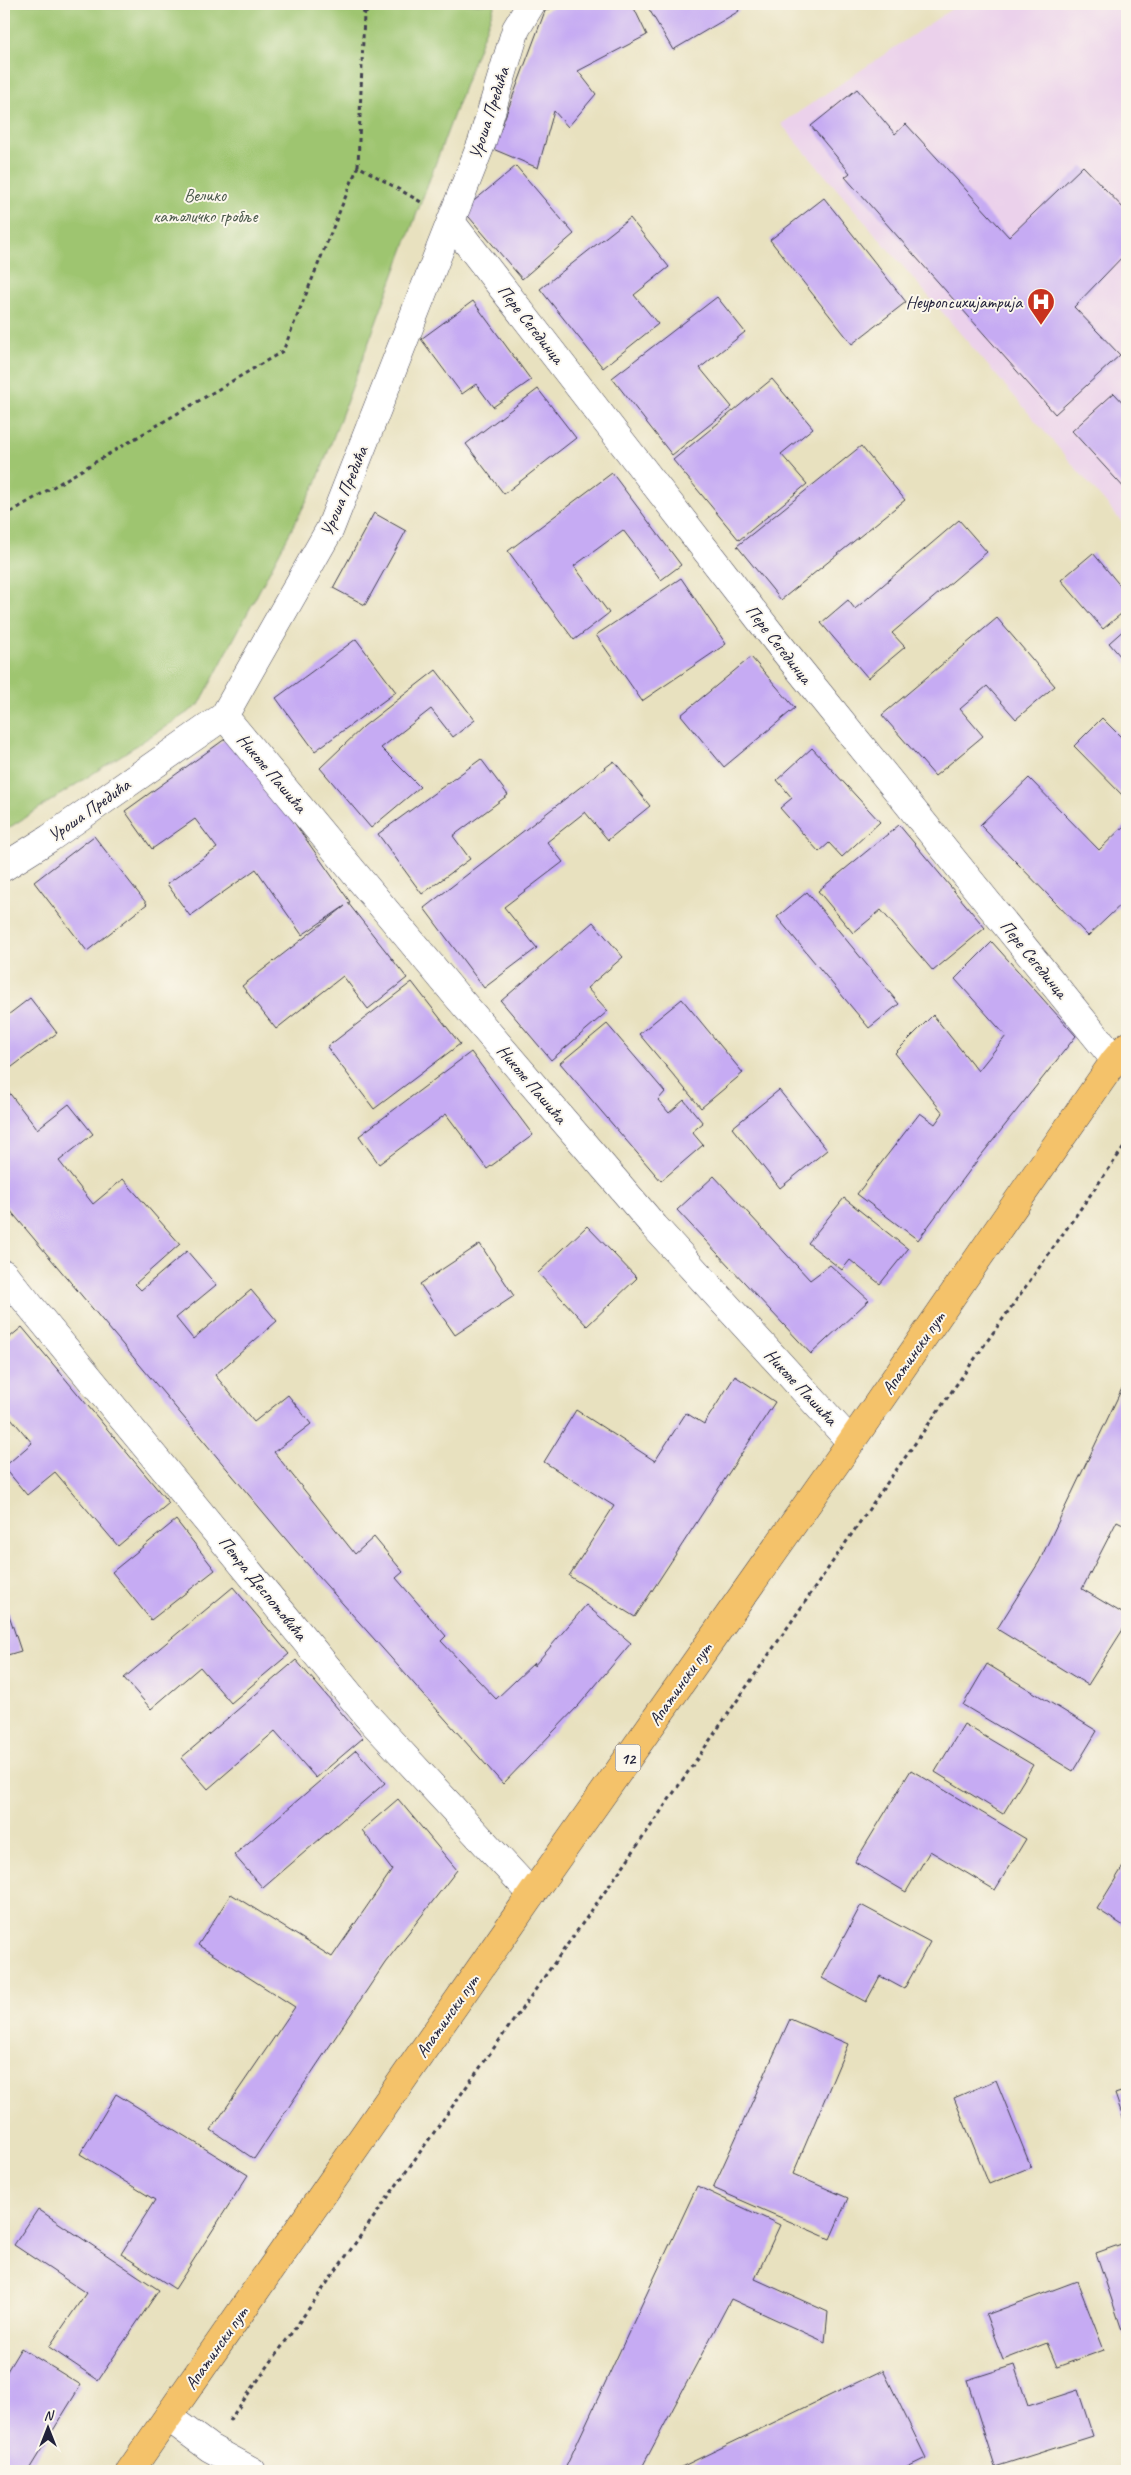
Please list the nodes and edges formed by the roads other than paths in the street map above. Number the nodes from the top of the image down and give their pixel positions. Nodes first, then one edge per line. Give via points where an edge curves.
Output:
1 (531, 4) edge
2 (451, 222) junction
3 (224, 716) junction
4 (4, 867) edge
5 (1121, 1053) edge
6 (4, 1274) edge
7 (851, 1442) junction
8 (532, 1894) junction
9 (168, 2418) junction
10 (130, 2471) edge
11 (252, 2471) edge

1 - 2 street, Уроша Предића via 516,29 482,142
2 - 3 street, Уроша Предића via 330,529
2 - 5 street, Пере Сегединца via 777,642
3 - 4 street, Уроша Предића
3 - 7 street, Николе Пашића via 654,1227
5 - 7 main road, Апатински пут / 12
6 - 8 street, Петра Деспотовића via 368,1717
7 - 8 main road, Апатински пут / 12
8 - 9 main road, Апатински пут / 12
9 - 10 main road, Апатински пут / 12
9 - 11 street via 210,2448

